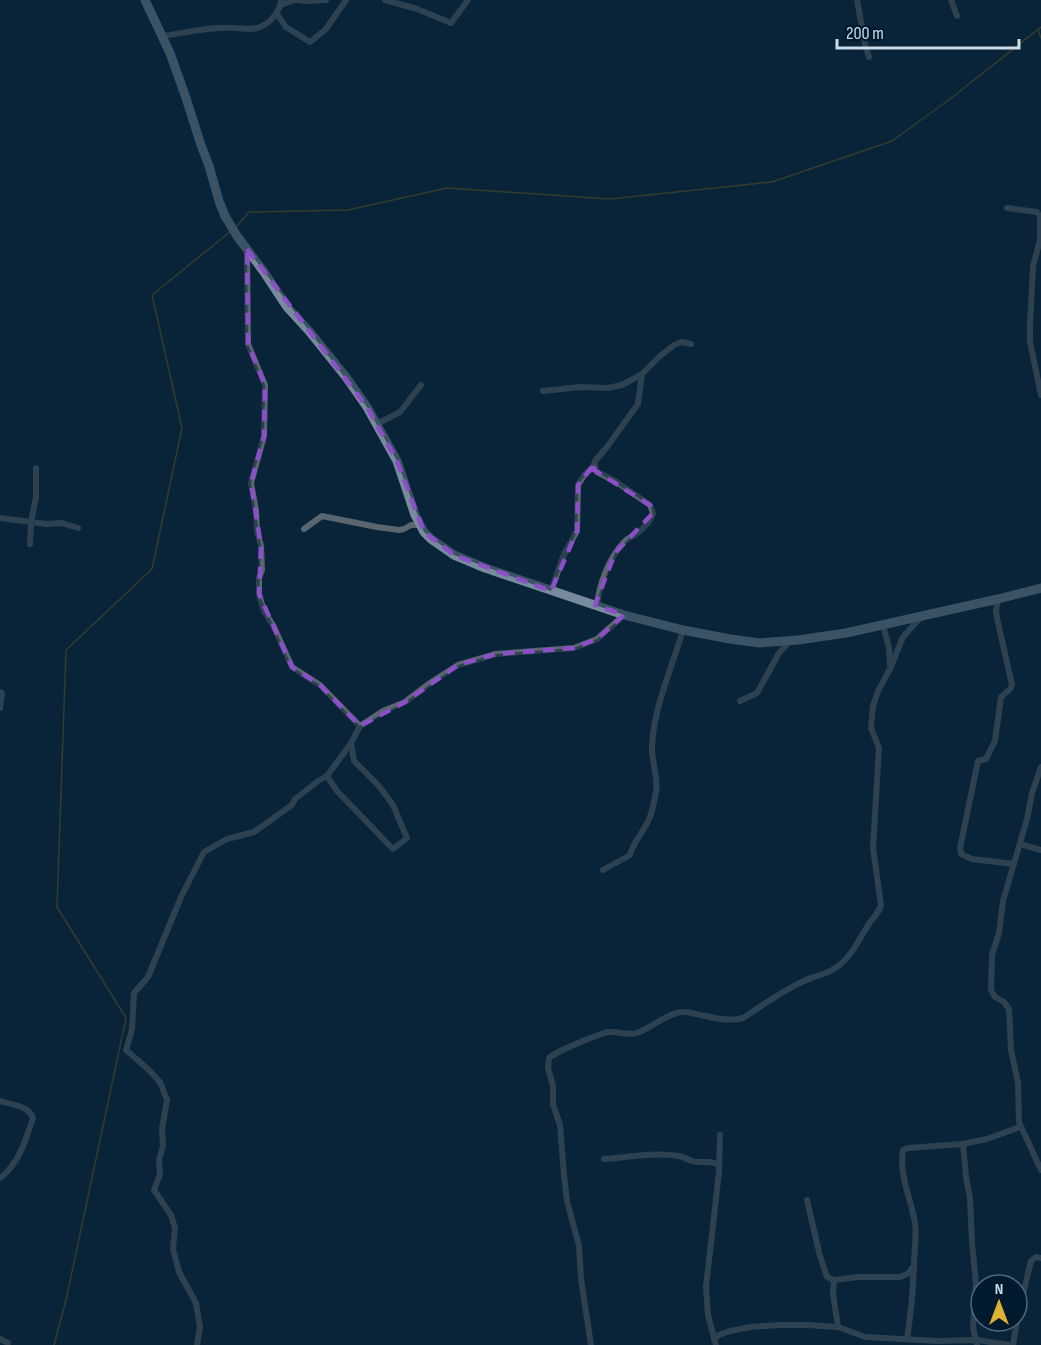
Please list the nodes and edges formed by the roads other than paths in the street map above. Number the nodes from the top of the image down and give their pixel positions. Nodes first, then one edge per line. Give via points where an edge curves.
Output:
1 (145, 0) edge
2 (296, 0) edge
3 (326, 0) edge
4 (346, 0) edge
5 (385, 0) edge
6 (468, 0) edge
7 (857, 0) edge
8 (951, 0) edge
9 (281, 2) edge
10 (276, 13) junction
11 (957, 16) dead end
12 (163, 36) junction
13 (869, 57) dead end
14 (1007, 208) dead end
15 (247, 249) junction
16 (691, 344) dead end
17 (642, 374) junction
18 (421, 385) dead end
19 (543, 392) dead end
20 (1041, 395) edge
21 (377, 424) junction
22 (595, 464) junction
23 (36, 468) dead end
24 (0, 518) edge
25 (31, 522) junction
26 (420, 525) junction
27 (78, 528) dead end
28 (304, 529) dead end
29 (30, 544) dead end
30 (1041, 588) edge
31 (551, 591) junction
32 (998, 599) junction
33 (597, 606) junction
34 (624, 615) junction
35 (922, 615) junction
36 (883, 625) junction
37 (683, 630) junction
38 (791, 641) junction
39 (890, 669) junction
40 (0, 692) edge
41 (740, 701) dead end
42 (0, 708) edge
43 (360, 726) junction
44 (351, 743) junction
45 (1041, 767) edge
46 (327, 776) junction
47 (1020, 844) junction
48 (1041, 850) edge
49 (1014, 864) junction
50 (603, 870) dead end
51 (0, 1101) edge
52 (1020, 1127) junction
53 (720, 1135) dead end
54 (963, 1144) junction
55 (604, 1159) dead end
56 (719, 1165) junction
57 (1041, 1170) edge
58 (2, 1175) edge
59 (807, 1200) dead end
60 (1041, 1258) edge
61 (914, 1266) junction
62 (1028, 1273) edge
63 (834, 1280) junction
64 (838, 1327) junction
65 (0, 1339) edge
66 (907, 1339) junction
67 (715, 1342) edge
68 (977, 1342) edge
69 (8, 1343) dead end
70 (996, 1344) edge
71 (197, 1345) edge
72 (591, 1345) edge
73 (1012, 1345) edge

1 - 12 street
2 - 3 street
2 - 9 street
4 - 10 street via 326,29 310,42 286,27
5 - 6 street via 451,23
7 - 13 street
8 - 11 street
9 - 10 street
10 - 12 street via 264,26 255,29 228,27
12 - 15 street via 219,201
14 - 20 street via 1037,212 1040,217 1040,246 1033,266 1030,342
15 - 21 street via 287,307 346,377
15 - 43 street via 248,344 265,385 264,436 251,483 261,546 259,594 291,667 320,686
16 - 17 street via 674,345
17 - 19 street via 608,388
17 - 22 street via 638,404
18 - 21 street via 400,412
21 - 26 street via 397,461
22 - 31 street via 578,485 578,531 564,554
22 - 33 street via 597,472 650,505 653,513 615,553
23 - 25 street
24 - 25 street
25 - 27 street
25 - 29 street
26 - 28 street via 399,530 377,528 322,516
26 - 31 street via 431,539 454,555
30 - 32 street
31 - 33 street
32 - 35 street
32 - 49 street via 997,618 1012,685 1001,697 995,741 986,759 978,761 960,848 961,854 972,859
33 - 34 street
34 - 37 street
34 - 43 street via 597,639 574,648 496,654 458,665 405,702
35 - 36 street
35 - 39 street via 903,637
36 - 38 street
36 - 39 street
37 - 38 street via 760,643
37 - 50 street via 657,715 652,747 657,788 649,819 630,855
38 - 41 street via 779,653 757,693
39 - 72 street via 878,692 871,720 879,748 873,848 881,905 845,961 737,1019 680,1012 635,1034 609,1032 549,1058
40 - 42 street
43 - 44 street
44 - 46 street
44 - 46 street via 354,761 380,786 407,838 393,849
45 - 47 street
46 - 71 street via 254,832 227,839 204,852 148,977 134,993 132,1029 126,1050 160,1082 167,1101 160,1174 153,1190 171,1215 175,1228 173,1249 179,1272 196,1303 200,1328
47 - 48 street
47 - 49 street
49 - 52 street via 992,955 991,990 1009,1009
51 - 58 street via 26,1108 33,1118 19,1156
52 - 54 street
52 - 57 street
53 - 56 street
54 - 61 street via 903,1150 904,1182 915,1222
54 - 68 street via 970,1198 976,1284 973,1327
55 - 56 street via 669,1155
56 - 67 street via 706,1287
59 - 63 street via 820,1256 828,1276
60 - 62 street via 1031,1261
61 - 63 street via 900,1276
61 - 66 street
63 - 64 street
64 - 66 street via 865,1337
64 - 67 street via 765,1326 730,1331 719,1335
65 - 69 street
66 - 68 street
68 - 70 street
70 - 73 street

